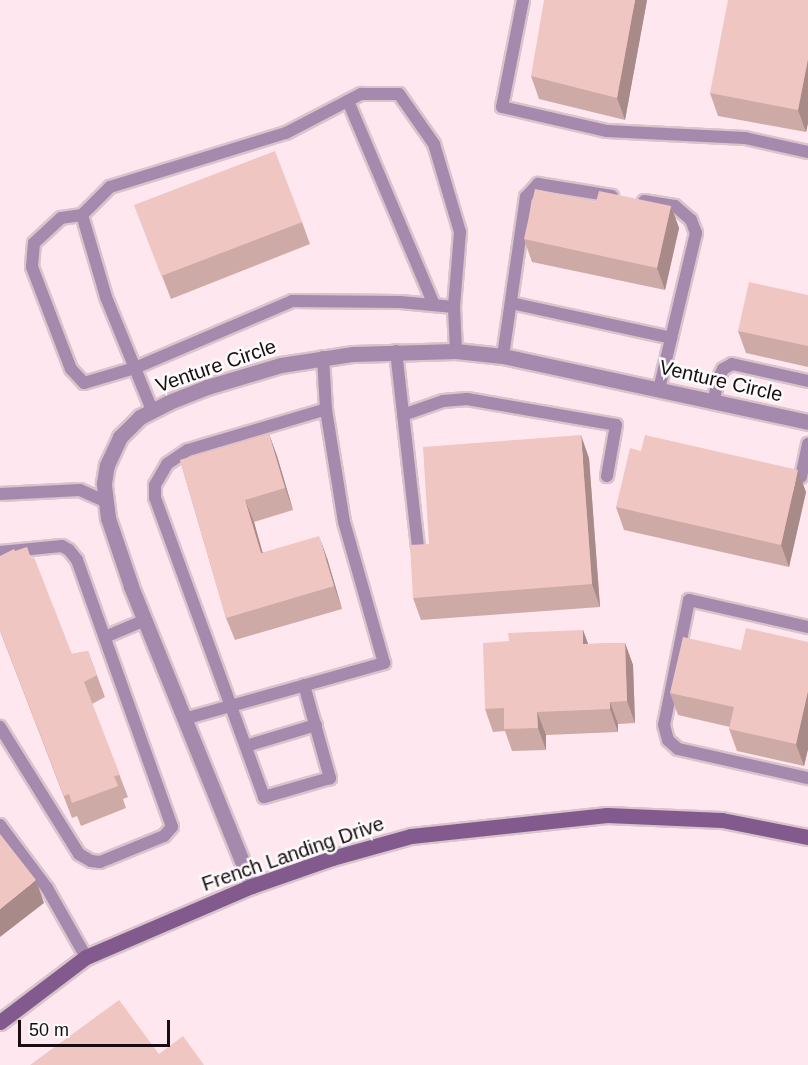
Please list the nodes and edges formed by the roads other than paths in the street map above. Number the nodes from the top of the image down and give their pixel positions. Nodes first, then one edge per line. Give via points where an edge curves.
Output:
1 (523, 0) edge
2 (348, 100) junction
3 (808, 152) edge
4 (82, 215) junction
5 (511, 303) junction
6 (434, 305) junction
7 (454, 307) junction
8 (671, 338) junction
9 (396, 351) junction
10 (456, 351) junction
11 (503, 356) junction
12 (322, 357) junction
13 (135, 368) junction
14 (808, 381) edge
15 (659, 389) junction
16 (714, 401) junction
17 (326, 409) junction
18 (152, 410) junction
19 (403, 415) junction
20 (808, 422) edge
21 (808, 444) edge
22 (607, 476) dead end
23 (801, 477) dead end
24 (0, 494) edge
25 (105, 501) junction
26 (418, 548) edge
27 (0, 552) edge
28 (145, 620) junction
29 (808, 627) edge
30 (105, 637) junction
31 (304, 685) junction
32 (232, 706) junction
33 (184, 719) junction
34 (316, 725) junction
35 (0, 727) edge
36 (246, 746) junction
37 (808, 778) edge
38 (0, 825) edge
39 (808, 837) edge
40 (252, 886) junction
41 (86, 957) junction
42 (0, 1022) edge

1 - 3 lane via 502,107 607,131 745,138
2 - 4 lane via 285,133 110,186
2 - 6 lane
2 - 7 lane via 361,94 399,94 434,144 460,232
4 - 13 lane via 106,297
4 - 13 lane via 61,218 33,243 32,267 71,369 84,383
5 - 8 lane
5 - 8 lane via 526,197 538,184 675,206 691,220 696,233
5 - 11 lane
6 - 7 lane
6 - 13 lane via 292,301
7 - 10 lane
8 - 15 lane
9 - 10 street, Venture Circle
9 - 12 street, Venture Circle
9 - 19 lane
10 - 11 street, Venture Circle
11 - 15 street, Venture Circle
12 - 17 lane
12 - 18 street, Venture Circle via 232,378
13 - 18 lane
14 - 16 lane via 732,364 723,369 717,381
15 - 16 street, Venture Circle
16 - 20 street, Venture Circle
17 - 31 lane via 344,522 384,663
17 - 32 lane via 188,450 166,464 155,485 155,498
18 - 25 street, Venture Circle via 128,428 112,448 105,474
19 - 22 lane via 443,401 467,399 616,425
19 - 26 lane
21 - 23 lane
24 - 25 lane via 80,490
25 - 28 street, Venture Circle via 125,570
27 - 30 lane via 55,546 69,550 77,560
28 - 30 lane
28 - 33 street, Venture Circle
29 - 37 lane via 689,600 664,725 668,740 678,748
30 - 35 lane via 170,817 172,826 164,836 100,862 80,854
31 - 32 lane
31 - 34 lane
32 - 33 lane
32 - 36 lane
33 - 40 street, Venture Circle
34 - 36 lane
34 - 36 lane via 330,778 264,797
38 - 41 lane via 47,888
39 - 40 street, French Landing Drive via 722,820 607,815 411,836
40 - 41 street, French Landing Drive
41 - 42 street, French Landing Drive

